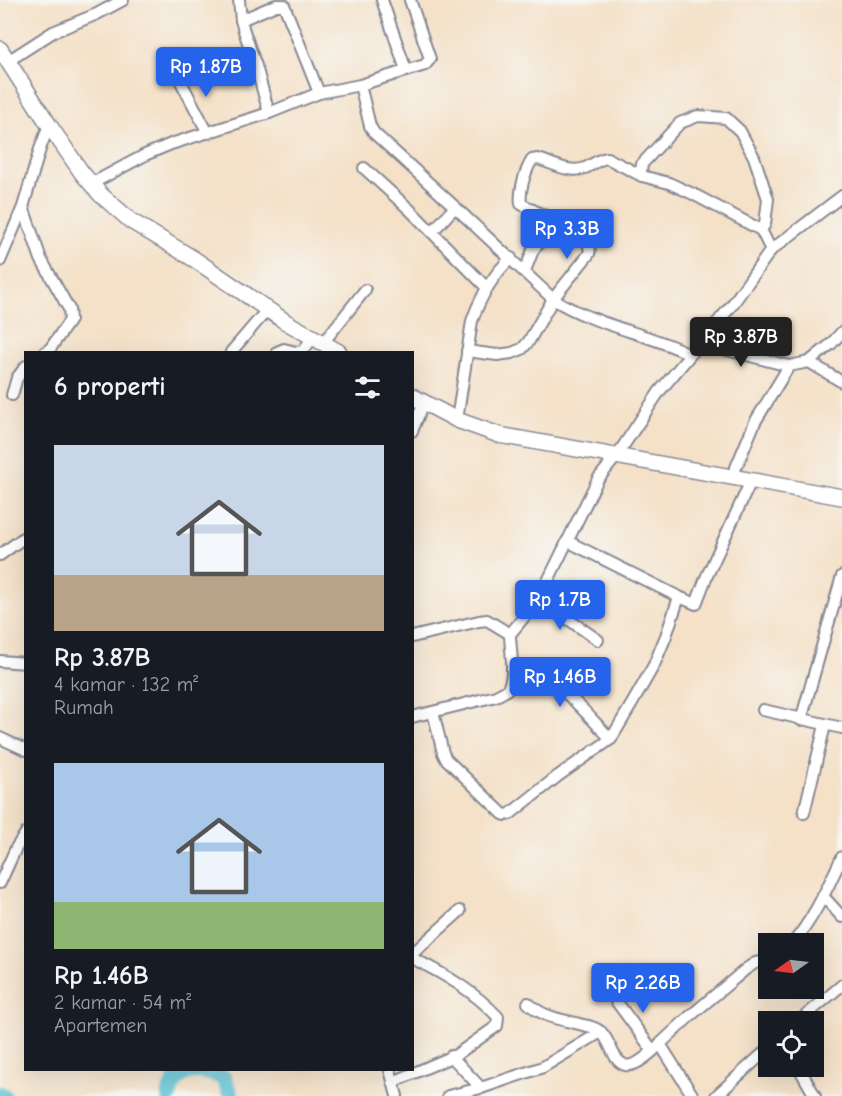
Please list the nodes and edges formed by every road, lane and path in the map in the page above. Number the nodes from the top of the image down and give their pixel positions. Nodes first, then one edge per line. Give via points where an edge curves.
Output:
1 (123, 0) edge
2 (239, 0) edge
3 (382, 0) edge
4 (410, 0) edge
5 (241, 20) junction
6 (4, 58) edge
7 (406, 70) junction
8 (178, 76) dead end
9 (360, 86) junction
10 (319, 93) junction
11 (269, 113) junction
12 (49, 125) junction
13 (208, 132) junction
14 (364, 168) dead end
15 (642, 176) junction
16 (92, 184) junction
17 (842, 196) edge
18 (22, 207) junction
19 (456, 207) junction
20 (554, 227) junction
21 (761, 230) junction
22 (432, 232) junction
23 (771, 250) junction
24 (511, 258) junction
25 (0, 261) edge
26 (525, 272) junction
27 (487, 288) junction
28 (365, 290) dead end
29 (553, 299) junction
30 (267, 309) junction
31 (842, 332) edge
32 (318, 340) junction
33 (700, 344) junction
34 (47, 351) edge
35 (235, 351) edge
36 (303, 351) edge
37 (337, 351) edge
38 (467, 351) junction
39 (690, 354) junction
40 (809, 362) junction
41 (789, 366) junction
42 (24, 369) edge
43 (842, 382) edge
44 (12, 395) dead end
45 (418, 399) edge
46 (414, 420) edge
47 (456, 420) junction
48 (616, 457) junction
49 (732, 477) junction
50 (751, 482) junction
51 (842, 497) edge
52 (24, 537) edge
53 (567, 541) junction
54 (0, 555) edge
55 (842, 576) edge
56 (679, 597) junction
57 (539, 599) junction
58 (510, 634) junction
59 (414, 637) edge
60 (598, 640) dead end
61 (0, 661) edge
62 (24, 663) edge
63 (512, 668) junction
64 (763, 710) dead end
65 (433, 712) junction
66 (414, 717) edge
67 (801, 720) junction
68 (825, 725) junction
69 (842, 728) edge
70 (0, 738) edge
71 (611, 739) junction
72 (24, 749) edge
73 (804, 813) dead end
74 (24, 836) edge
75 (842, 857) edge
76 (0, 883) edge
77 (823, 896) junction
78 (460, 911) dead end
79 (842, 917) edge
80 (801, 933) edge
81 (414, 954) edge
82 (414, 957) edge
83 (758, 962) edge
84 (842, 985) edge
85 (833, 993) junction
86 (610, 994) dead end
87 (842, 1002) edge
88 (528, 1003) dead end
89 (811, 1011) edge
90 (601, 1032) junction
91 (656, 1047) junction
92 (451, 1056) junction
93 (758, 1058) edge
94 (390, 1071) edge
95 (804, 1077) edge
96 (393, 1082) junction
97 (481, 1088) junction
98 (397, 1096) edge
99 (448, 1096) edge
100 (693, 1096) edge
101 (716, 1096) edge
102 (815, 1096) edge

1 - 6 street
2 - 5 street
3 - 7 street
4 - 7 street via 430,59 425,65
5 - 10 street via 284,5
5 - 11 street
6 - 12 street
7 - 9 street
8 - 13 street
9 - 10 street
9 - 19 street via 374,133
10 - 11 street
11 - 13 street
12 - 16 street
12 - 18 street
13 - 16 street via 145,155
14 - 22 street
15 - 20 street via 607,158 575,170 532,160 520,202 551,219
15 - 21 street via 669,183
15 - 21 street via 642,164 680,123 698,116 726,118 740,131 754,157 768,199
16 - 30 street via 130,221
17 - 23 street
18 - 25 street
18 - 34 street via 41,259 69,309 70,320
19 - 22 street
19 - 24 street
20 - 26 street via 533,250
20 - 29 street via 583,238 590,250
21 - 23 street
22 - 27 street
23 - 33 street
24 - 26 street
24 - 27 street
26 - 29 street
27 - 38 street via 472,321
28 - 32 street
29 - 38 street via 522,349 497,356
29 - 39 street via 584,315
30 - 32 street
30 - 35 street
31 - 40 street
32 - 36 street
32 - 37 street
33 - 39 street
33 - 41 street
38 - 47 street
39 - 48 street via 658,392
40 - 41 street
40 - 43 street
41 - 49 street via 755,422
42 - 44 street
45 - 46 street
45 - 47 street
47 - 48 street via 499,435
48 - 49 street
48 - 53 street via 598,479
49 - 50 street
50 - 51 street
50 - 56 street via 696,604
52 - 54 street
53 - 56 street
53 - 57 street
55 - 67 street
56 - 71 street via 654,665
57 - 58 street
57 - 60 street
58 - 59 street via 487,620
58 - 63 street
61 - 62 street
63 - 65 street via 507,690
63 - 71 street via 541,676 560,688
64 - 67 street
65 - 66 street
65 - 71 street via 446,759 506,815
67 - 68 street
68 - 69 street
68 - 73 street
70 - 72 street
74 - 76 street
75 - 77 street
77 - 79 street
77 - 80 street
78 - 81 street
82 - 92 street via 473,993 498,1017 497,1026
83 - 91 street
84 - 85 street
85 - 87 street
85 - 89 street
86 - 91 street
88 - 90 street via 548,1017
90 - 91 street via 619,1062 625,1065 633,1065
90 - 97 street via 543,1067
91 - 100 street
92 - 96 street
92 - 97 street
93 - 101 street
94 - 96 street
95 - 102 street
96 - 98 street
97 - 99 street

